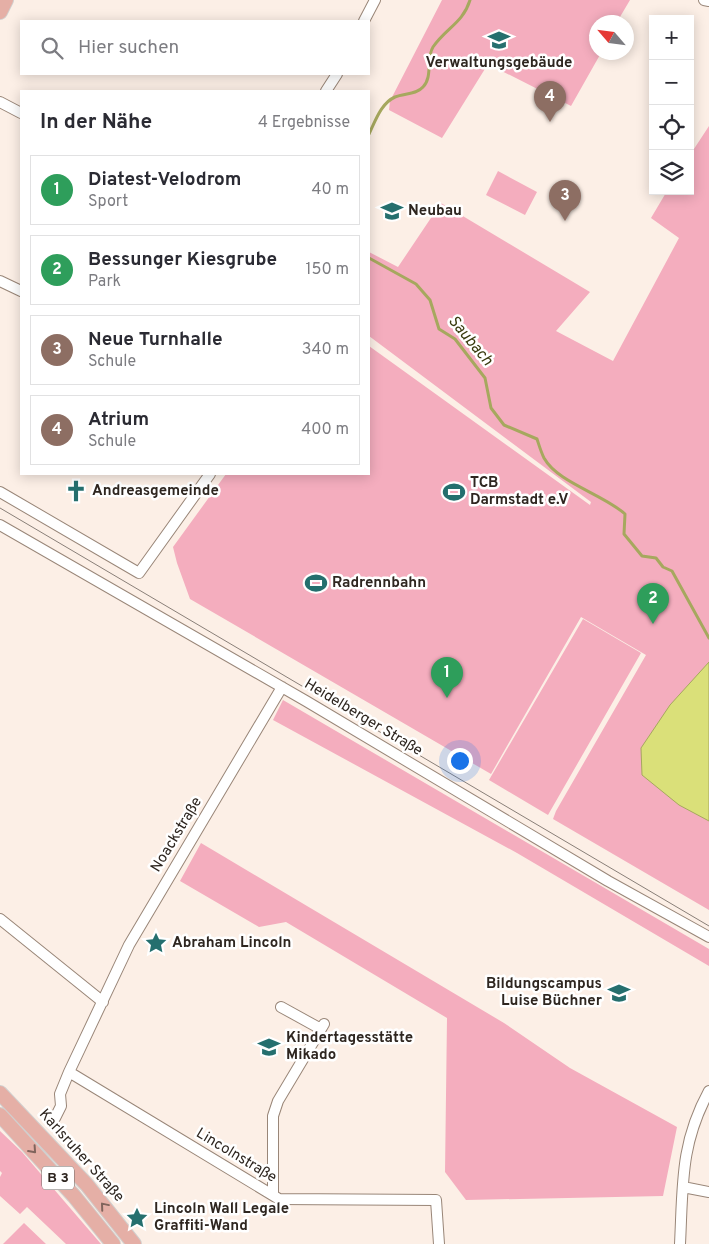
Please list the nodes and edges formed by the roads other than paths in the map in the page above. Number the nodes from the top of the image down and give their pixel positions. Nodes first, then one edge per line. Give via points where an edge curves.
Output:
1 (6, 0) edge
2 (375, 0) edge
3 (704, 0) edge
4 (709, 1) edge
5 (0, 12) edge
6 (365, 20) edge
7 (336, 75) edge
8 (327, 90) edge
9 (0, 102) edge
10 (20, 112) edge
11 (0, 281) edge
12 (20, 291) edge
13 (209, 475) edge
14 (0, 492) edge
15 (0, 525) edge
16 (282, 687) junction
17 (0, 920) edge
18 (709, 937) edge
19 (103, 1002) junction
20 (281, 1007) dead end
21 (69, 1072) junction
22 (709, 1091) edge
23 (0, 1093) edge
24 (0, 1115) edge
25 (55, 1118) dead end
26 (683, 1187) junction
27 (709, 1192) edge
28 (273, 1195) junction
29 (113, 1244) edge
30 (134, 1244) edge
31 (439, 1244) edge
32 (680, 1244) edge

1 - 5 main road
2 - 6 street
3 - 4 street
7 - 8 street
9 - 10 street
11 - 12 street
13 - 14 street via 138,573
15 - 16 street, Heidelberger Straße
16 - 18 street, Heidelberger Straße via 608,881
16 - 19 street, Noackstraße via 134,936
17 - 19 street
19 - 21 street, Noackstraße
20 - 28 street via 323,1027 278,1101 273,1116
21 - 25 street, Noackstraße
21 - 28 street, Lincolnstraße
22 - 26 street via 691,1129
30 -> 23 main road, Karlsruher Straße / B 3 via 87,1186
24 -> 29 main road, Karlsruher Straße / B 3
26 - 27 street
26 - 32 street
28 - 31 street, Lincolnstraße via 279,1199 436,1200

